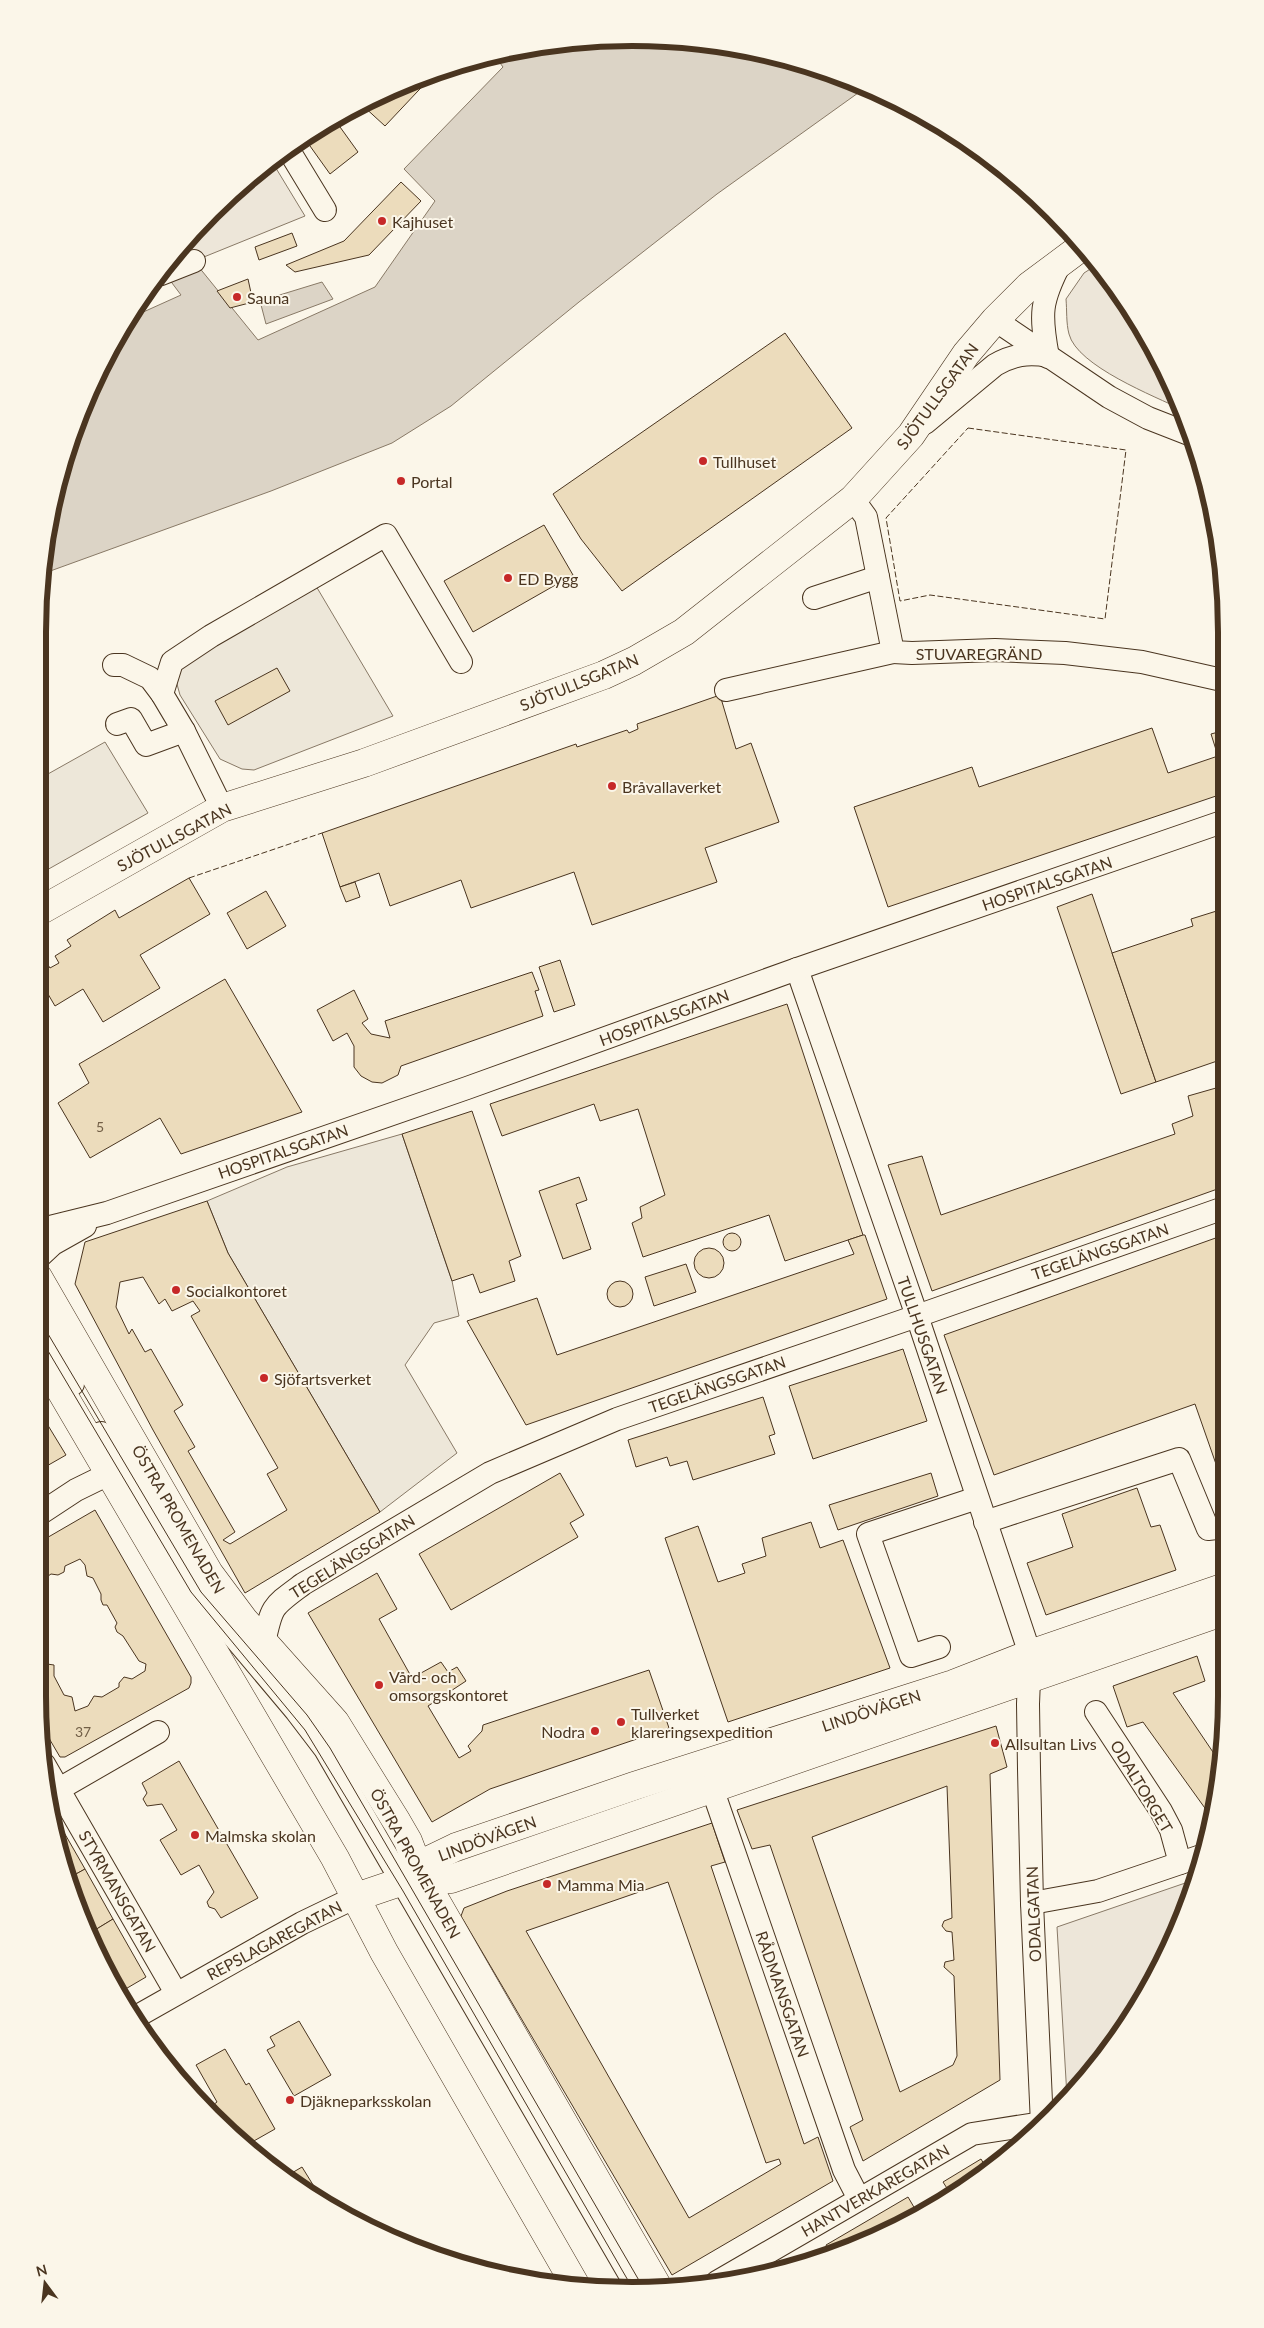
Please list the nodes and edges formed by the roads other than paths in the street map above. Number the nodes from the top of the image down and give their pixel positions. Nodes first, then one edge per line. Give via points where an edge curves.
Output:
1 (292, 155) edge
2 (325, 210) dead end
3 (1071, 255) edge
4 (194, 260) dead end
5 (172, 269) edge
6 (995, 320) junction
7 (1048, 357) junction
8 (1182, 431) edge
9 (911, 434) junction
10 (853, 499) junction
11 (878, 577) junction
12 (814, 598) dead end
13 (893, 652) junction
14 (461, 662) dead end
15 (114, 665) dead end
16 (1218, 679) edge
17 (726, 690) dead end
18 (162, 694) junction
19 (117, 724) dead end
20 (184, 731) junction
21 (222, 808) junction
22 (1218, 823) edge
23 (46, 908) edge
24 (797, 969) junction
25 (1218, 1210) edge
26 (107, 1212) junction
27 (46, 1228) edge
28 (46, 1251) edge
29 (46, 1291) edge
30 (917, 1316) junction
31 (46, 1338) edge
32 (46, 1362) edge
33 (101, 1386) junction
34 (98, 1428) junction
35 (124, 1461) junction
36 (977, 1498) junction
37 (46, 1510) edge
38 (985, 1522) junction
39 (1218, 1528) edge
40 (1218, 1591) edge
41 (1218, 1614) edge
42 (264, 1643) junction
43 (939, 1648) dead end
44 (1030, 1679) junction
45 (1096, 1712) dead end
46 (158, 1732) dead end
47 (712, 1788) junction
48 (55, 1791) edge
49 (55, 1796) edge
50 (1195, 1857) edge
51 (1180, 1863) junction
52 (412, 1878) junction
53 (356, 1897) junction
54 (1032, 1903) junction
55 (176, 1993) junction
56 (141, 2014) edge
57 (1042, 2114) edge
58 (1029, 2126) edge
59 (859, 2199) junction
60 (734, 2272) edge
61 (572, 2278) edge
62 (654, 2281) edge
63 (634, 2282) edge

1 - 2 street
3 - 6 main road, SJÖTULLSGATAN via 1029,286
3 - 7 street via 1043,300 1042,324
4 - 5 street
6 - 7 street
6 - 9 main road, SJÖTULLSGATAN via 966,354
7 - 8 street via 1117,401
7 - 9 street via 1022,354 1007,358
9 - 10 main road, SJÖTULLSGATAN
10 - 11 street, STUVAREGRÄND via 866,517
10 - 21 main road, SJÖTULLSGATAN via 684,632 634,661 364,763
11 - 12 street
11 - 13 street, STUVAREGRÄND
13 - 16 street, STUVAREGRÄND via 995,650 1065,653 1142,662
13 - 17 street
14 - 18 street via 386,535 172,662
15 - 18 street via 123,665 150,678
18 - 20 street
19 - 20 street via 131,719 146,745
20 - 21 street
21 - 23 main road, SJÖTULLSGATAN
22 - 24 street, HOSPITALSGATAN
24 - 26 street, HOSPITALSGATAN via 467,1088
24 - 30 street, TULLHUSGATAN
25 - 30 street, TEGELÄNGSGATAN
26 - 27 street, HOSPITALSGATAN
26 - 28 street, HOSPITALSGATAN
29 - 33 main road, ÖSTRA PROMENADEN
30 - 36 street, TULLHUSGATAN
30 - 42 street, TEGELÄNGSGATAN via 617,1419 490,1474 303,1584 275,1604
31 - 34 street, ÖSTRA PROMENADEN
32 - 35 main road, ÖSTRA PROMENADEN
33 - 34 street
33 - 35 main road, ÖSTRA PROMENADEN
34 - 35 street, ÖSTRA PROMENADEN
35 - 37 street
35 - 42 main road, ÖSTRA PROMENADEN via 166,1498 220,1592
35 - 52 street, ÖSTRA PROMENADEN via 196,1592 325,1749
35 - 53 main road, ÖSTRA PROMENADEN via 203,1630
36 - 38 street, TULLHUSGATAN
36 - 43 street via 868,1534 911,1656
38 - 39 street via 1179,1460 1208,1529
38 - 44 street, TULLHUSGATAN
40 - 44 main road, LINDÖVÄGEN
41 - 44 main road, LINDÖVÄGEN
42 - 52 main road, ÖSTRA PROMENADEN via 335,1722 401,1828
44 - 47 main road, LINDÖVÄGEN
44 - 52 main road, LINDÖVÄGEN via 953,1684 634,1786 441,1852
44 - 54 street, ODALGATAN
45 - 51 street, ODALTORGET via 1161,1811 1171,1830
46 - 48 street
47 - 52 main road, LINDÖVÄGEN via 451,1879
47 - 59 street, RÅDMANSGATAN via 844,2170
49 - 55 street, STYRMANSGATAN
50 - 51 street
51 - 54 street via 1098,1891
52 - 53 main road, REPSLAGAREGATAN
52 - 62 main road, ÖSTRA PROMENADEN
52 - 63 street, ÖSTRA PROMENADEN
53 - 55 street, REPSLAGAREGATAN
53 - 61 main road, ÖSTRA PROMENADEN via 389,1961
54 - 57 street, ODALGATAN
55 - 56 street, REPSLAGAREGATAN
58 - 59 street, HANTVERKAREGATAN via 972,2134
59 - 60 street, HANTVERKAREGATAN

